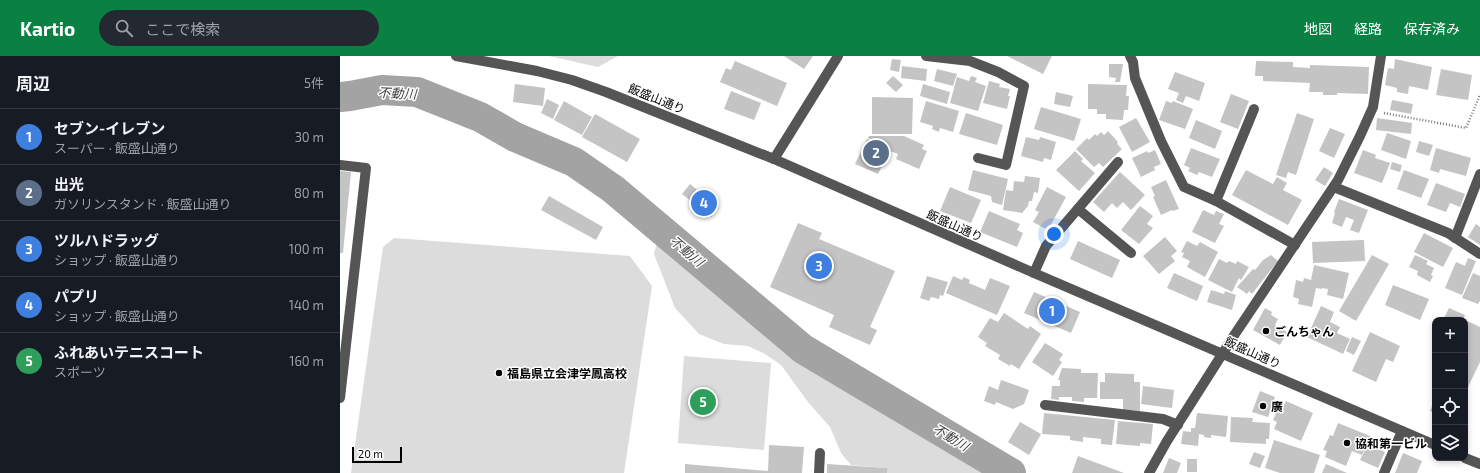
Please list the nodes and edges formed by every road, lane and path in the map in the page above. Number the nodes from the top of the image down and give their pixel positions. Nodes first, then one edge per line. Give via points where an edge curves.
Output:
1 (456, 56) edge
2 (838, 56) edge
3 (926, 56) edge
4 (1130, 56) edge
5 (1381, 56) edge
6 (1480, 95) edge
7 (1254, 109) dead end
8 (1371, 111) junction
9 (978, 158) dead end
10 (774, 159) junction
11 (1118, 162) dead end
12 (340, 165) edge
13 (1480, 174) edge
14 (1334, 187) junction
15 (1216, 201) junction
16 (1078, 209) junction
17 (1455, 238) junction
18 (1295, 246) junction
19 (1131, 253) dead end
20 (1480, 254) edge
21 (1034, 273) junction
22 (1224, 354) junction
23 (340, 398) edge
24 (1046, 405) dead end
25 (1178, 425) junction
26 (1402, 431) junction
27 (1432, 444) edge
28 (820, 453) dead end
29 (1468, 459) edge
30 (1480, 464) edge
31 (819, 473) edge
32 (1149, 473) edge
33 (1384, 473) edge

1 - 10 street, 飯盛山通り via 572,80
2 - 10 street
3 - 9 street via 970,61 1024,86 1006,165
4 - 15 street via 1135,78 1161,141 1184,187
5 - 8 street
6 - 8 path via 1466,128
7 - 15 street
8 - 14 street
10 - 21 street, 飯盛山通り
11 - 16 street
12 - 23 street via 366,168
13 - 17 street
14 - 17 street
14 - 18 street
15 - 18 street
16 - 19 street
16 - 21 street via 1046,246
17 - 20 street
18 - 22 street
21 - 22 street, 飯盛山通り
22 - 25 street
22 - 26 street, 飯盛山通り
24 - 25 street via 1163,419
25 - 32 street
26 - 27 street, 飯盛山通り
26 - 33 street
28 - 31 street
29 - 30 street

